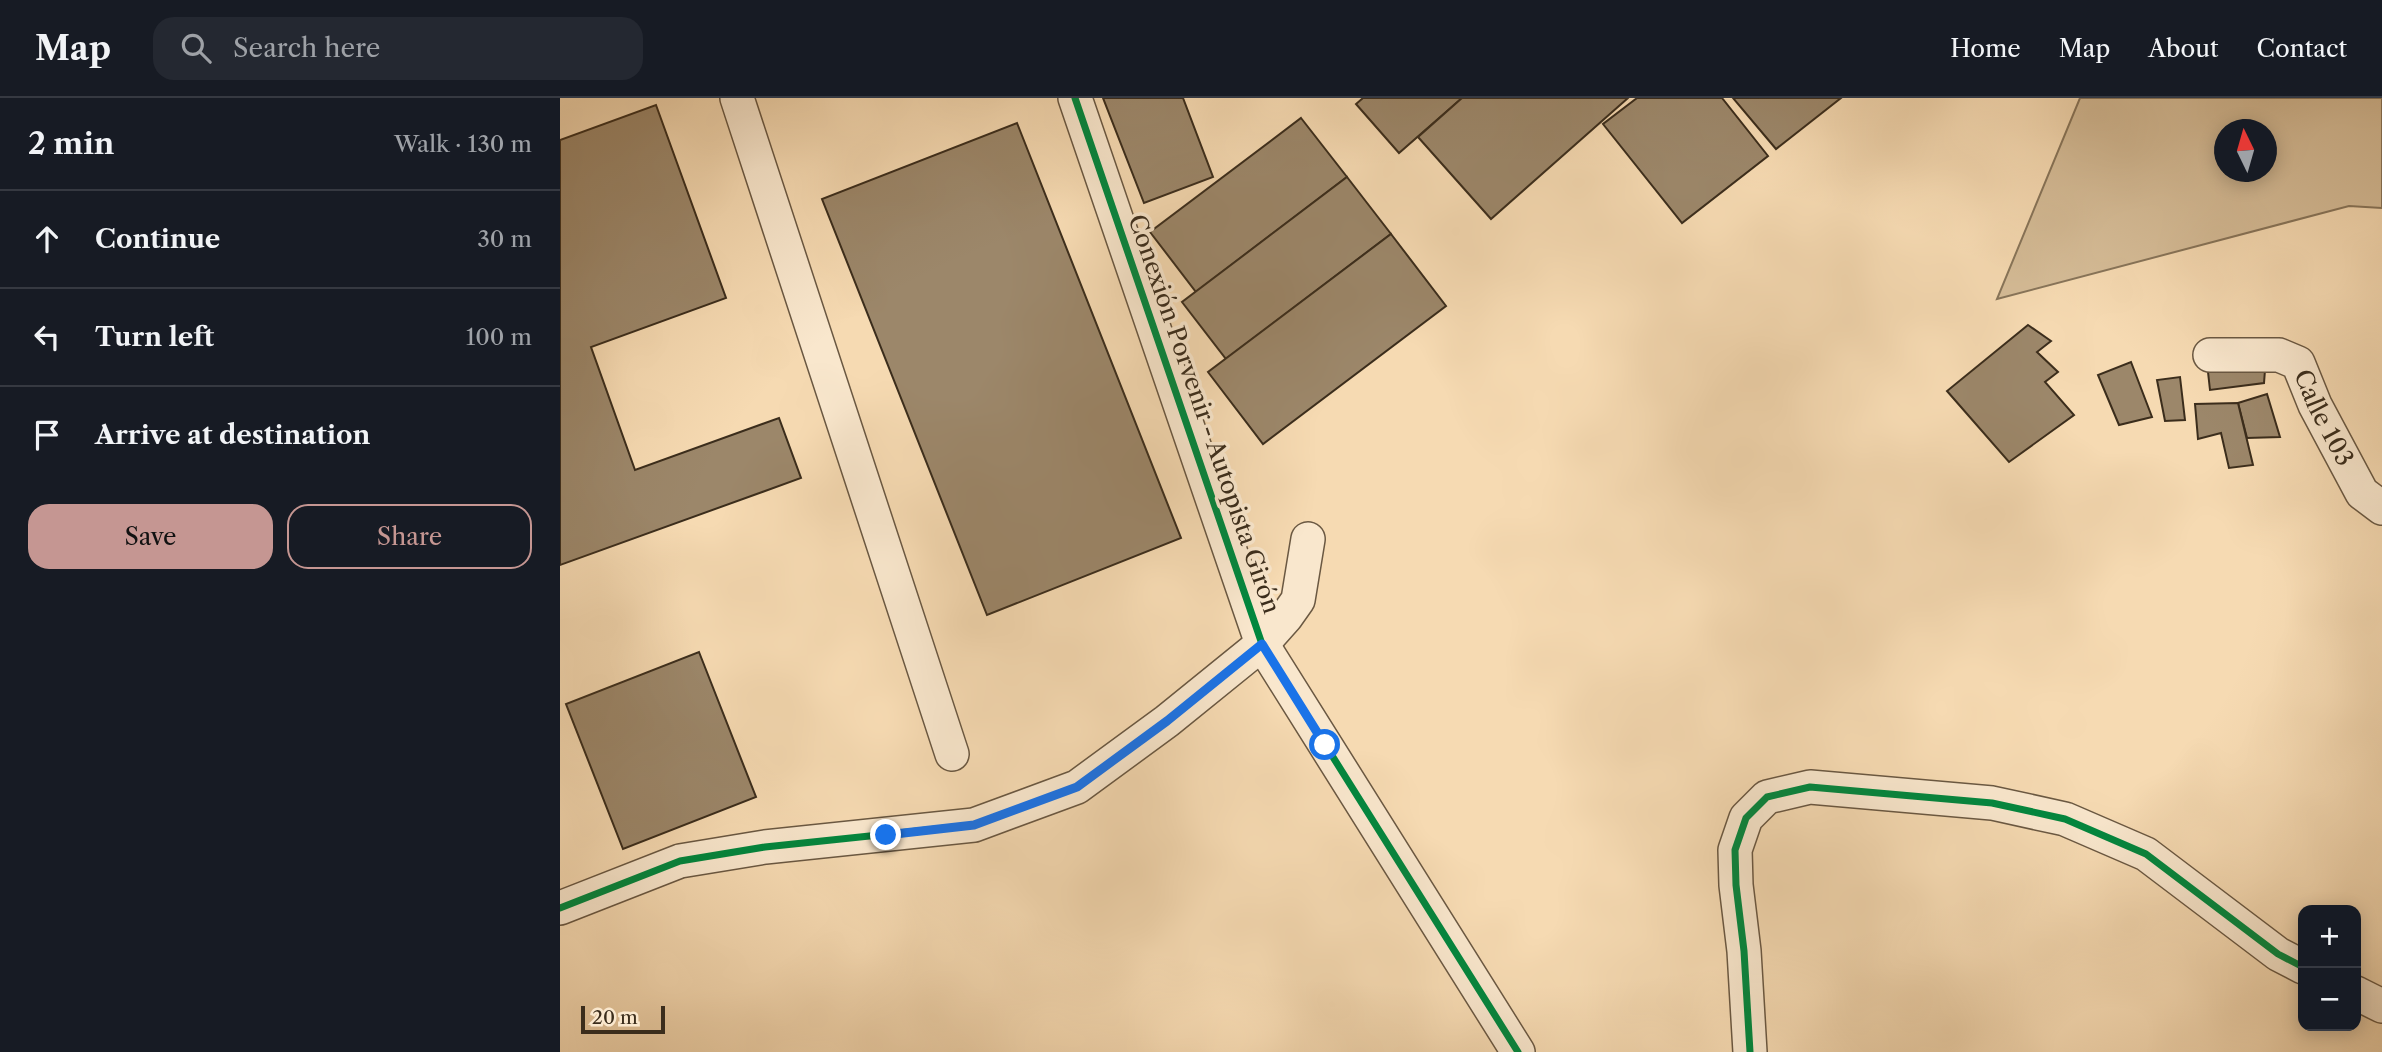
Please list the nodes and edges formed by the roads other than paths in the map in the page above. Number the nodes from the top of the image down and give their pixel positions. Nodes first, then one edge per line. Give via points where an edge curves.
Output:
1 (737, 98) edge
2 (1075, 98) edge
3 (2210, 355) dead end
4 (2382, 508) edge
5 (1308, 539) dead end
6 (1262, 644) junction
7 (952, 754) dead end
8 (560, 908) edge
9 (2298, 964) edge
10 (2361, 996) edge
11 (2382, 1006) edge
12 (1518, 1052) edge
13 (1751, 1052) edge

1 - 7 street
2 - 6 street, Conexión Porvenir - Autopista Girón
3 - 4 street, Calle 103 via 2279,355 2298,363 2362,493
5 - 6 street via 1298,600
6 - 8 street via 1077,787 974,825 765,847 680,861
6 - 12 street, Conexión Porvenir - Autopista Girón
9 - 13 street via 2146,854 2065,819 1992,803 1810,788 1768,797 1746,818 1735,850
10 - 11 street

